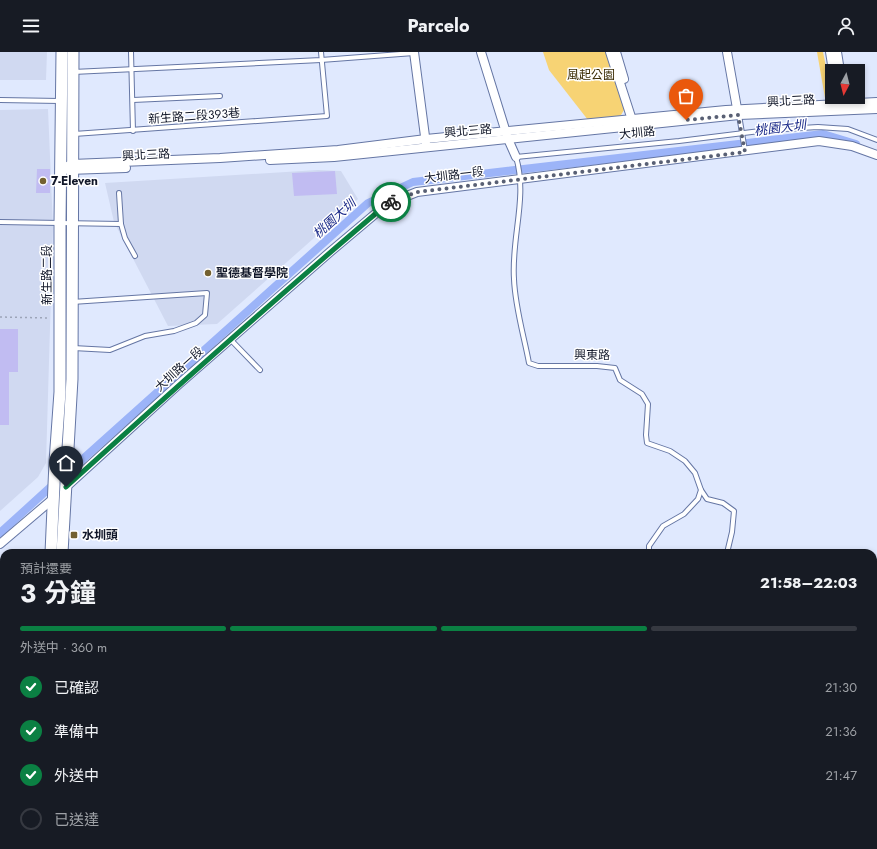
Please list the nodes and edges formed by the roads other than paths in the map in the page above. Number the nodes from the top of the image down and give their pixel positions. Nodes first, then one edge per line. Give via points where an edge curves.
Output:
1 (62, 52) edge
2 (73, 52) edge
3 (131, 52) edge
4 (321, 52) edge
5 (415, 52) edge
6 (481, 52) edge
7 (610, 52) edge
8 (616, 52) edge
9 (727, 52) edge
10 (830, 52) edge
11 (837, 52) edge
12 (322, 60) junction
13 (833, 64) edge
14 (839, 64) edge
15 (131, 68) junction
16 (67, 72) junction
17 (220, 96) dead end
18 (0, 100) edge
19 (133, 100) junction
20 (67, 101) junction
21 (865, 102) edge
22 (877, 102) edge
23 (830, 104) edge
24 (849, 104) edge
25 (877, 108) edge
26 (738, 112) junction
27 (634, 122) junction
28 (134, 131) junction
29 (742, 133) junction
30 (67, 134) junction
31 (508, 136) junction
32 (877, 140) edge
33 (426, 143) junction
34 (745, 152) junction
35 (877, 155) edge
36 (516, 159) junction
37 (72, 167) junction
38 (61, 169) junction
39 (520, 179) junction
40 (118, 193) dead end
41 (0, 222) edge
42 (60, 223) junction
43 (72, 223) junction
44 (121, 224) junction
45 (135, 256) dead end
46 (72, 302) junction
47 (230, 340) junction
48 (72, 348) junction
49 (260, 370) dead end
50 (66, 487) junction
51 (701, 490) junction
52 (54, 498) junction
53 (0, 544) edge
54 (51, 549) edge
55 (62, 549) edge
56 (649, 549) edge
57 (728, 549) edge

1 - 16 main road, 新生路二段
2 - 16 main road, 新生路二段
3 - 15 lane
4 - 12 lane
5 - 12 lane
5 - 33 street
6 - 31 street
7 - 27 street
8 - 27 street
9 - 26 street
10 - 13 street
11 - 14 street
12 - 15 lane
12 - 28 lane, 新生路二段393巷 via 327,116
15 - 16 lane
15 - 19 lane
16 - 20 main road, 新生路二段
17 - 19 lane
18 - 20 lane
19 - 28 lane
20 - 30 main road, 新生路二段
21 - 22 street
23 - 26 street, 興北三路
24 - 25 street, 興北三路
26 - 27 street, 興北三路
26 - 29 lane
27 - 31 street, 興北三路
28 - 30 lane, 新生路二段393巷
29 - 32 lane, 大圳路 via 818,127 848,129
29 - 34 lane
29 - 36 lane, 大圳路
30 - 37 main road, 新生路二段
30 - 38 main road, 新生路二段
31 - 33 street, 興北三路
31 - 36 street
33 - 37 street, 興北三路 via 334,157
34 - 35 street, 大圳路一段 via 819,142 852,146
34 - 39 street, 大圳路一段
36 - 39 lane
37 - 38 street, 興北三路
37 - 43 main road, 新生路二段
38 - 42 main road, 新生路二段
39 - 47 street, 大圳路一段 via 417,192 387,204
39 - 51 lane, 興東路 via 514,279 529,363 538,366 615,368 620,380 642,394 648,404 647,443 670,451 685,461 695,473
40 - 44 lane
41 - 42 lane
42 - 43 lane
42 - 52 main road, 新生路二段 via 60,392
43 - 44 lane
43 - 46 main road, 新生路二段
44 - 45 lane
46 - 48 main road, 新生路二段
46 - 48 lane via 207,293 205,315 196,323 174,331 145,336 110,350
47 - 49 lane
47 - 50 street, 大圳路一段
48 - 50 main road, 新生路二段
50 - 55 main road, 新生路二段
51 - 56 lane via 698,499 684,514 663,526
51 - 57 lane via 707,499 723,503 734,511
52 - 53 street
52 - 54 main road, 新生路二段

